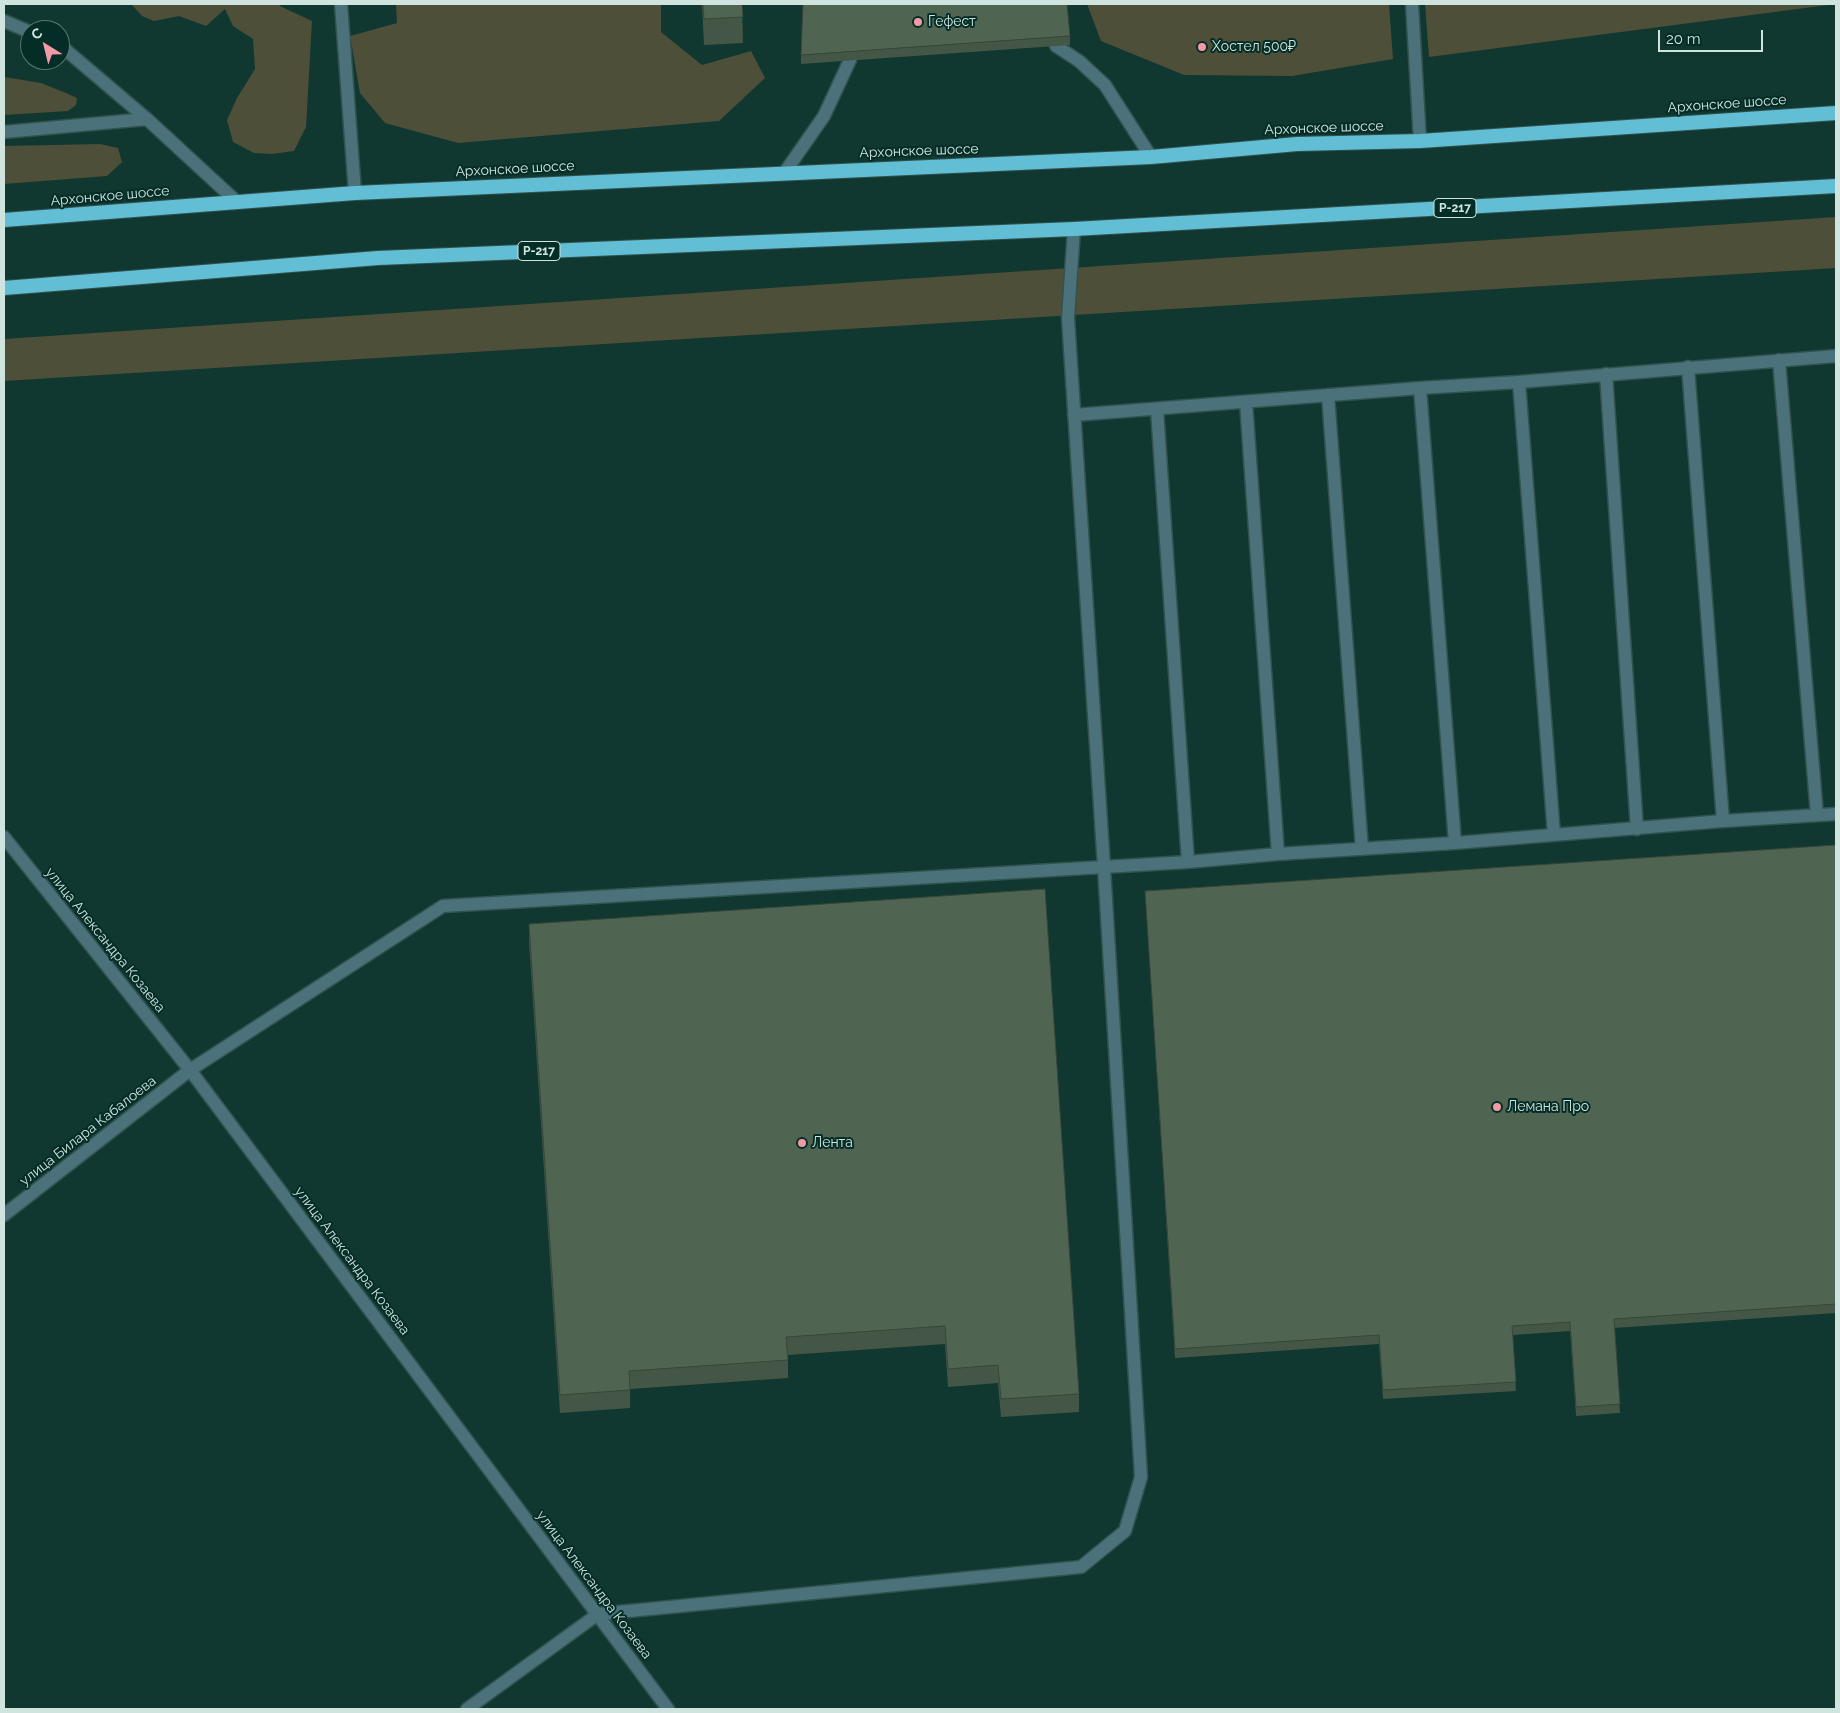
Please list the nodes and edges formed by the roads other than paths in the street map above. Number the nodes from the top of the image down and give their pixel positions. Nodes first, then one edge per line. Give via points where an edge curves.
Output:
1 (341, 4) edge
2 (1412, 4) edge
3 (4, 21) edge
4 (20, 28) edge
5 (1056, 46) edge
6 (70, 54) edge
7 (850, 60) edge
8 (1836, 113) edge
9 (147, 119) junction
10 (4, 132) edge
11 (1420, 141) junction
12 (1151, 157) junction
13 (785, 172) junction
14 (1836, 186) edge
15 (354, 194) junction
16 (238, 202) junction
17 (4, 220) edge
18 (1074, 229) junction
19 (4, 288) edge
20 (1836, 356) edge
21 (1779, 360) junction
22 (1688, 367) junction
23 (1606, 374) junction
24 (1519, 382) junction
25 (1420, 388) junction
26 (1328, 395) junction
27 (1246, 402) junction
28 (1157, 408) junction
29 (1074, 415) junction
30 (1836, 814) edge
31 (1817, 815) junction
32 (1723, 821) junction
33 (1636, 829) junction
34 (1554, 835) junction
35 (4, 837) edge
36 (1455, 844) junction
37 (1362, 849) junction
38 (1278, 854) junction
39 (1188, 862) junction
40 (1104, 867) junction
41 (190, 1070) junction
42 (4, 1215) edge
43 (598, 1614) junction
44 (467, 1709) edge
45 (668, 1709) edge

1 - 15 street
2 - 11 street
3 - 4 street
5 - 12 street via 1079,61 1105,85
6 - 9 street
7 - 13 street via 824,116
8 - 11 highway, Архонское шоссе
9 - 10 street
9 - 16 street
11 - 12 highway, Архонское шоссе via 1298,144
12 - 13 highway, Архонское шоссе
13 - 15 highway, Архонское шоссе
14 - 18 highway, Р-217
15 - 16 highway, Архонское шоссе
16 - 17 highway, Архонское шоссе
18 - 19 highway, Р-217 via 378,258
18 - 29 street via 1068,318
20 - 21 street
21 - 22 street
21 - 31 street
22 - 23 street
22 - 32 street
23 - 24 street
23 - 33 street
24 - 25 street
24 - 34 street
25 - 26 street
25 - 36 street
26 - 27 street
26 - 37 street
27 - 28 street
27 - 38 street
28 - 29 street
28 - 39 street
29 - 40 street
30 - 31 street, улица Билара Кабалоева
31 - 32 street, улица Билара Кабалоева
32 - 33 street, улица Билара Кабалоева
33 - 34 street, улица Билара Кабалоева
34 - 36 street, улица Билара Кабалоева
35 - 41 street, улица Александра Козаева
36 - 37 street, улица Билара Кабалоева
37 - 38 street, улица Билара Кабалоева
38 - 39 street, улица Билара Кабалоева
39 - 40 street, улица Билара Кабалоева
40 - 41 street, улица Билара Кабалоева via 443,906
40 - 43 street via 1141,1477 1125,1531 1081,1567
41 - 42 street, улица Билара Кабалоева
41 - 43 street, улица Александра Козаева
43 - 44 street
43 - 45 street, улица Александра Козаева

